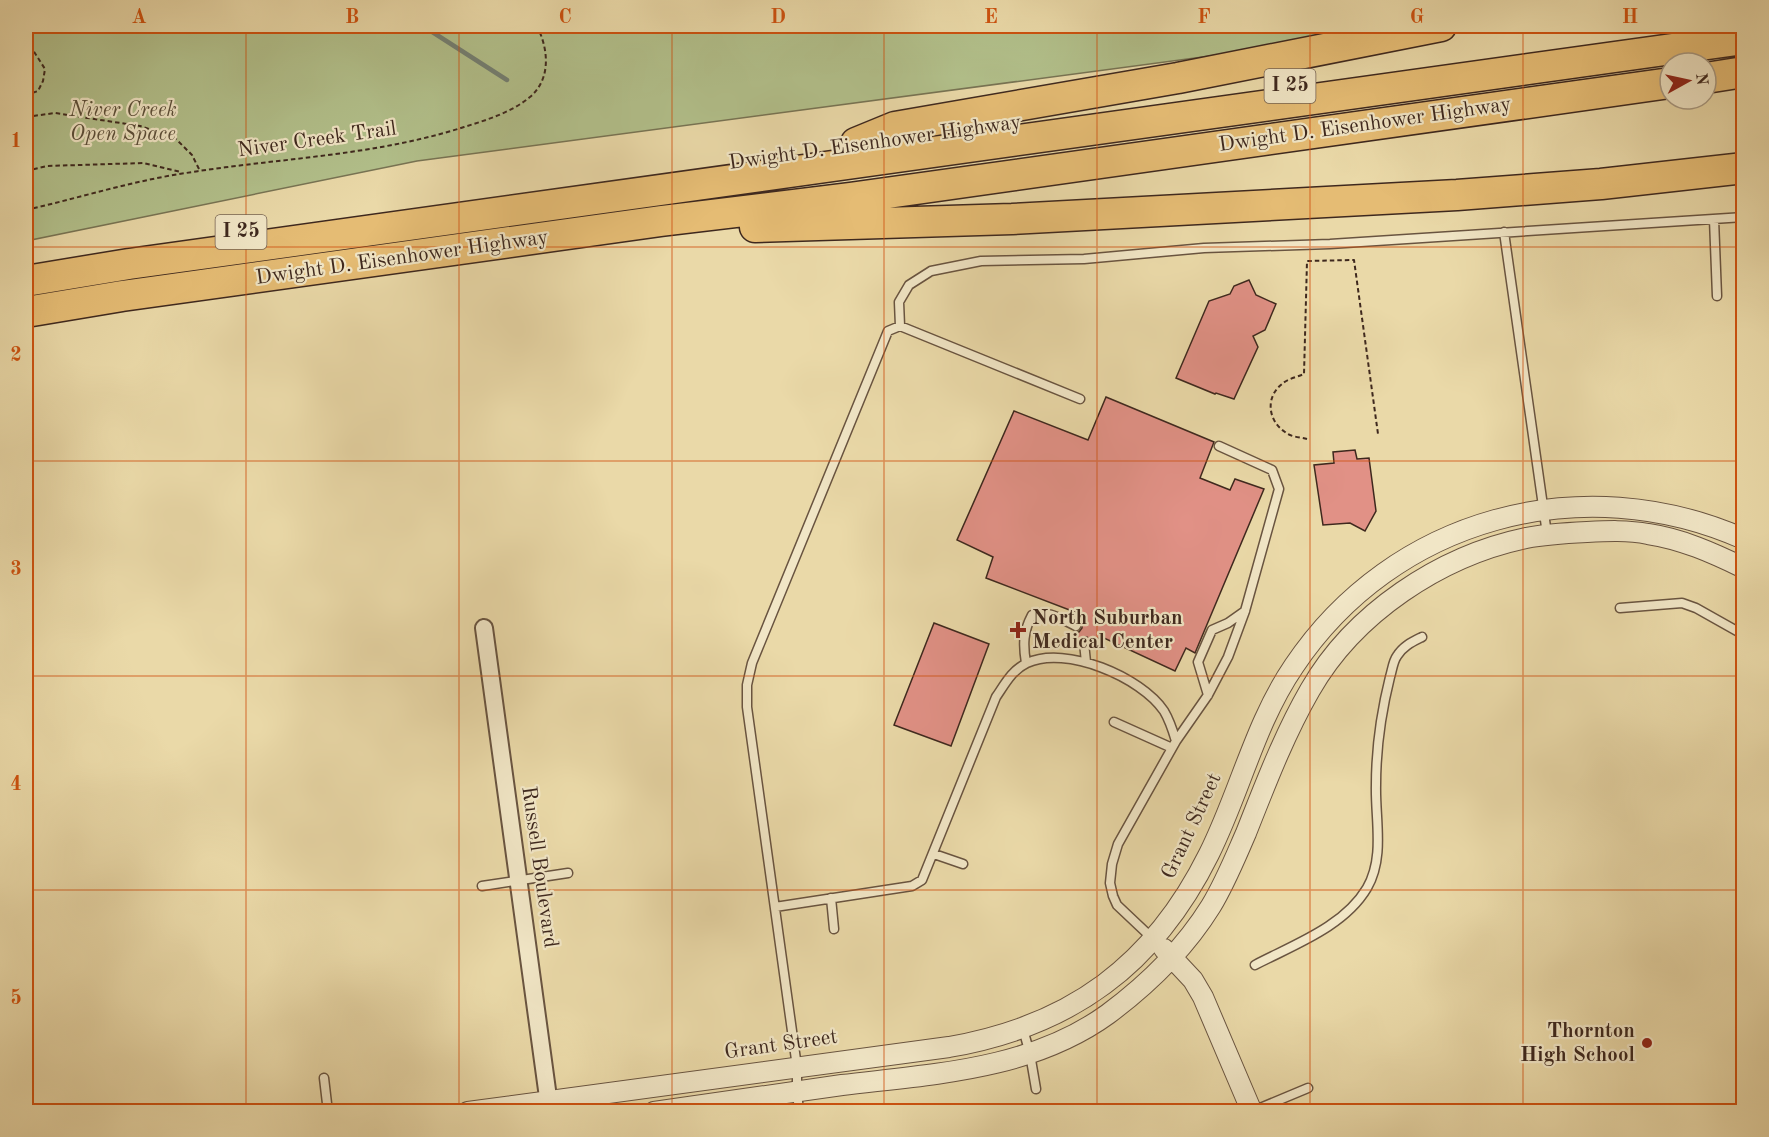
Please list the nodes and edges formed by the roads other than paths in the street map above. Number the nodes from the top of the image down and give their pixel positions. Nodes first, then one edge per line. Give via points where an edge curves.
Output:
1 (1441, 26) edge
2 (1724, 26) edge
3 (1743, 39) edge
4 (1743, 54) edge
5 (1718, 57) edge
6 (1658, 66) edge
7 (1743, 72) edge
8 (1718, 76) edge
9 (1658, 85) edge
10 (856, 143) junction
11 (1743, 168) edge
12 (851, 198) junction
13 (1743, 217) edge
14 (1714, 219) junction
15 (1504, 232) junction
16 (542, 238) junction
17 (26, 265) edge
18 (26, 281) edge
19 (1717, 296) dead end
20 (26, 312) edge
21 (900, 326) junction
22 (1080, 399) dead end
23 (1220, 446) dead end
24 (1544, 509) junction
25 (1547, 534) junction
26 (1743, 539) edge
27 (1743, 568) edge
28 (1620, 608) dead end
29 (1245, 611) junction
30 (1076, 626) dead end
31 (484, 628) dead end
32 (1743, 635) edge
33 (1422, 637) dead end
34 (1084, 643) dead end
35 (1086, 662) junction
36 (1026, 663) junction
37 (1208, 695) junction
38 (1114, 722) dead end
39 (1174, 745) junction
40 (934, 854) junction
41 (963, 864) dead end
42 (568, 873) dead end
43 (518, 880) junction
44 (482, 886) dead end
45 (831, 898) junction
46 (775, 906) junction
47 (834, 929) dead end
48 (1153, 939) junction
49 (1172, 956) junction
50 (1255, 965) dead end
51 (1023, 1029) junction
52 (1030, 1054) junction
53 (797, 1067) junction
54 (324, 1078) dead end
55 (1308, 1088) dead end
56 (1036, 1089) dead end
57 (797, 1091) junction
58 (550, 1106) edge
59 (328, 1112) edge
60 (468, 1112) edge
61 (654, 1112) edge
62 (799, 1112) edge
63 (1252, 1112) edge

1 - 10 highway via 1178,78 895,127
2 - 10 highway, Dwight D. Eisenhower Highway / I 25 via 1096,114
3 - 18 highway
4 - 5 highway
6 - 12 highway via 1039,155 945,172
7 - 8 highway
9 - 12 highway, Dwight D. Eisenhower Highway / I 25
10 - 17 highway, Dwight D. Eisenhower Highway / I 25
11 - 16 highway via 1445,196
12 - 16 highway, Dwight D. Eisenhower Highway / I 25
13 - 14 lane
14 - 15 lane
14 - 19 lane
15 - 21 lane via 952,265 931,271 909,285 899,302
15 - 24 lane
16 - 20 highway, Dwight D. Eisenhower Highway / I 25
21 - 22 lane
21 - 46 lane via 888,331 752,663 747,685
23 - 29 lane via 1272,470 1279,489
24 - 25 lane
24 - 26 street, Grant Street via 1646,509 1699,521
24 - 48 street, Grant Street via 1476,526 1401,562 1364,588 1314,638 1275,696 1210,853 1186,897
25 - 27 street via 1649,534 1711,551
25 - 49 street via 1482,551 1431,575 1386,605 1344,643 1310,690 1292,724 1221,888
28 - 32 lane via 1682,603
29 - 37 lane
29 - 37 lane via 1212,630 1198,662
30 - 36 lane via 1049,614 1032,615 1023,644
31 - 43 street, Russell Boulevard
33 - 50 lane via 1407,644 1396,657 1380,722 1377,862 1368,887 1346,913
34 - 35 lane
35 - 36 lane via 1059,658
35 - 39 lane via 1143,690 1172,725
36 - 40 lane via 1014,672 996,697
37 - 39 lane
38 - 39 lane
39 - 48 lane via 1118,844 1112,864 1110,883 1117,905
40 - 41 lane
40 - 45 lane via 922,880 912,886
42 - 43 lane
43 - 44 lane
43 - 58 street, Russell Boulevard
45 - 46 lane
45 - 47 lane
46 - 53 lane
48 - 49 street
48 - 51 street, Grant Street via 1095,993
49 - 52 street via 1106,1015
49 - 63 street via 1203,997
51 - 52 lane
51 - 53 street, Grant Street via 949,1047
52 - 56 lane
52 - 57 street via 975,1068
53 - 57 lane
53 - 58 street, Grant Street
54 - 59 lane
55 - 63 lane
57 - 61 street
57 - 62 lane
58 - 60 street, Grant Street

